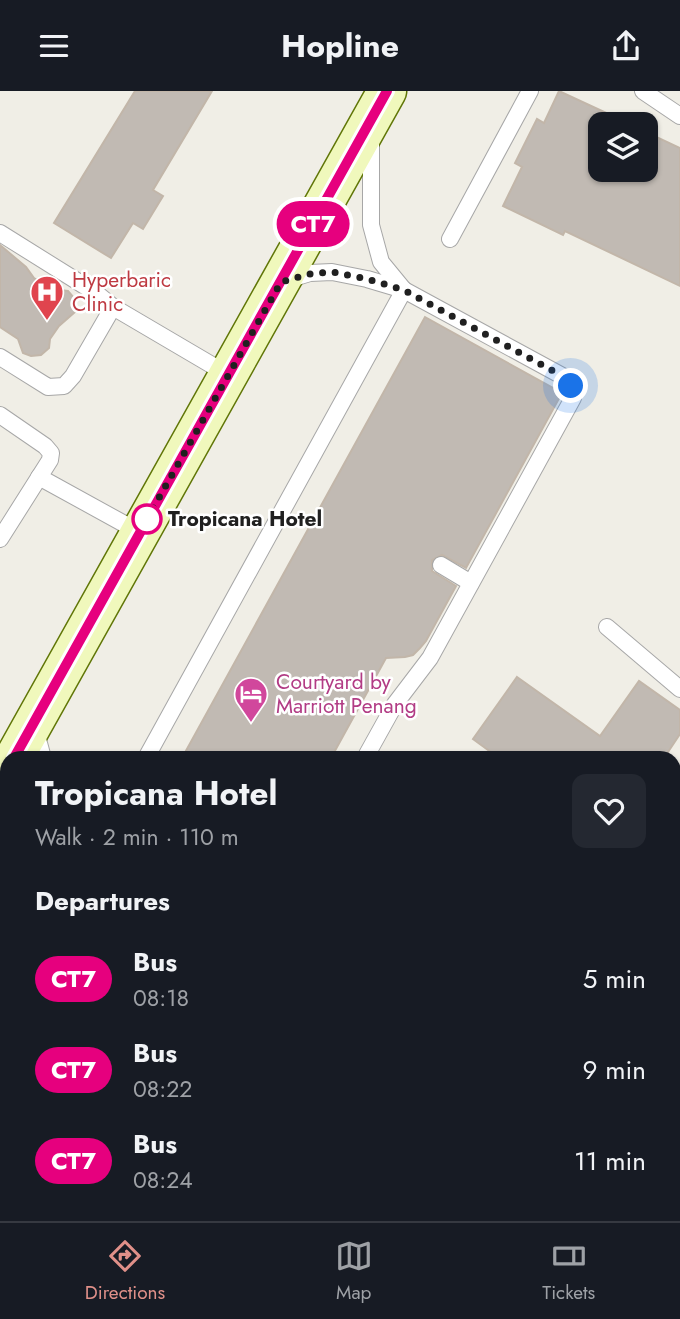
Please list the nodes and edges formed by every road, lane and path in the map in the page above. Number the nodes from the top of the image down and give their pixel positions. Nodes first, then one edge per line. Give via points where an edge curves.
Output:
1 (530, 91) edge
2 (643, 91) edge
3 (379, 104) edge
4 (680, 116) edge
5 (0, 233) edge
6 (450, 239) dead end
7 (281, 282) junction
8 (404, 290) junction
9 (113, 307) junction
10 (0, 357) edge
11 (227, 374) junction
12 (0, 415) edge
13 (39, 477) junction
14 (139, 532) junction
15 (0, 539) edge
16 (441, 565) dead end
17 (471, 583) junction
18 (607, 627) dead end
19 (680, 689) edge
20 (38, 740) edge
21 (23, 751) edge
22 (150, 751) edge
23 (369, 751) edge

1 - 6 lane
2 - 4 lane
3 - 7 main road
3 - 8 lane via 369,174 371,225 381,262
5 - 9 lane
7 - 8 lane via 332,272
7 - 11 main road
8 - 17 lane via 566,378 571,386 573,398
8 - 22 lane
9 - 10 lane via 64,387 48,387
9 - 11 lane
11 - 14 main road
12 - 13 lane via 51,453
13 - 14 lane
13 - 15 lane
14 - 20 main road
16 - 17 lane
17 - 23 lane via 430,658 395,704
18 - 19 lane
20 - 21 main road

